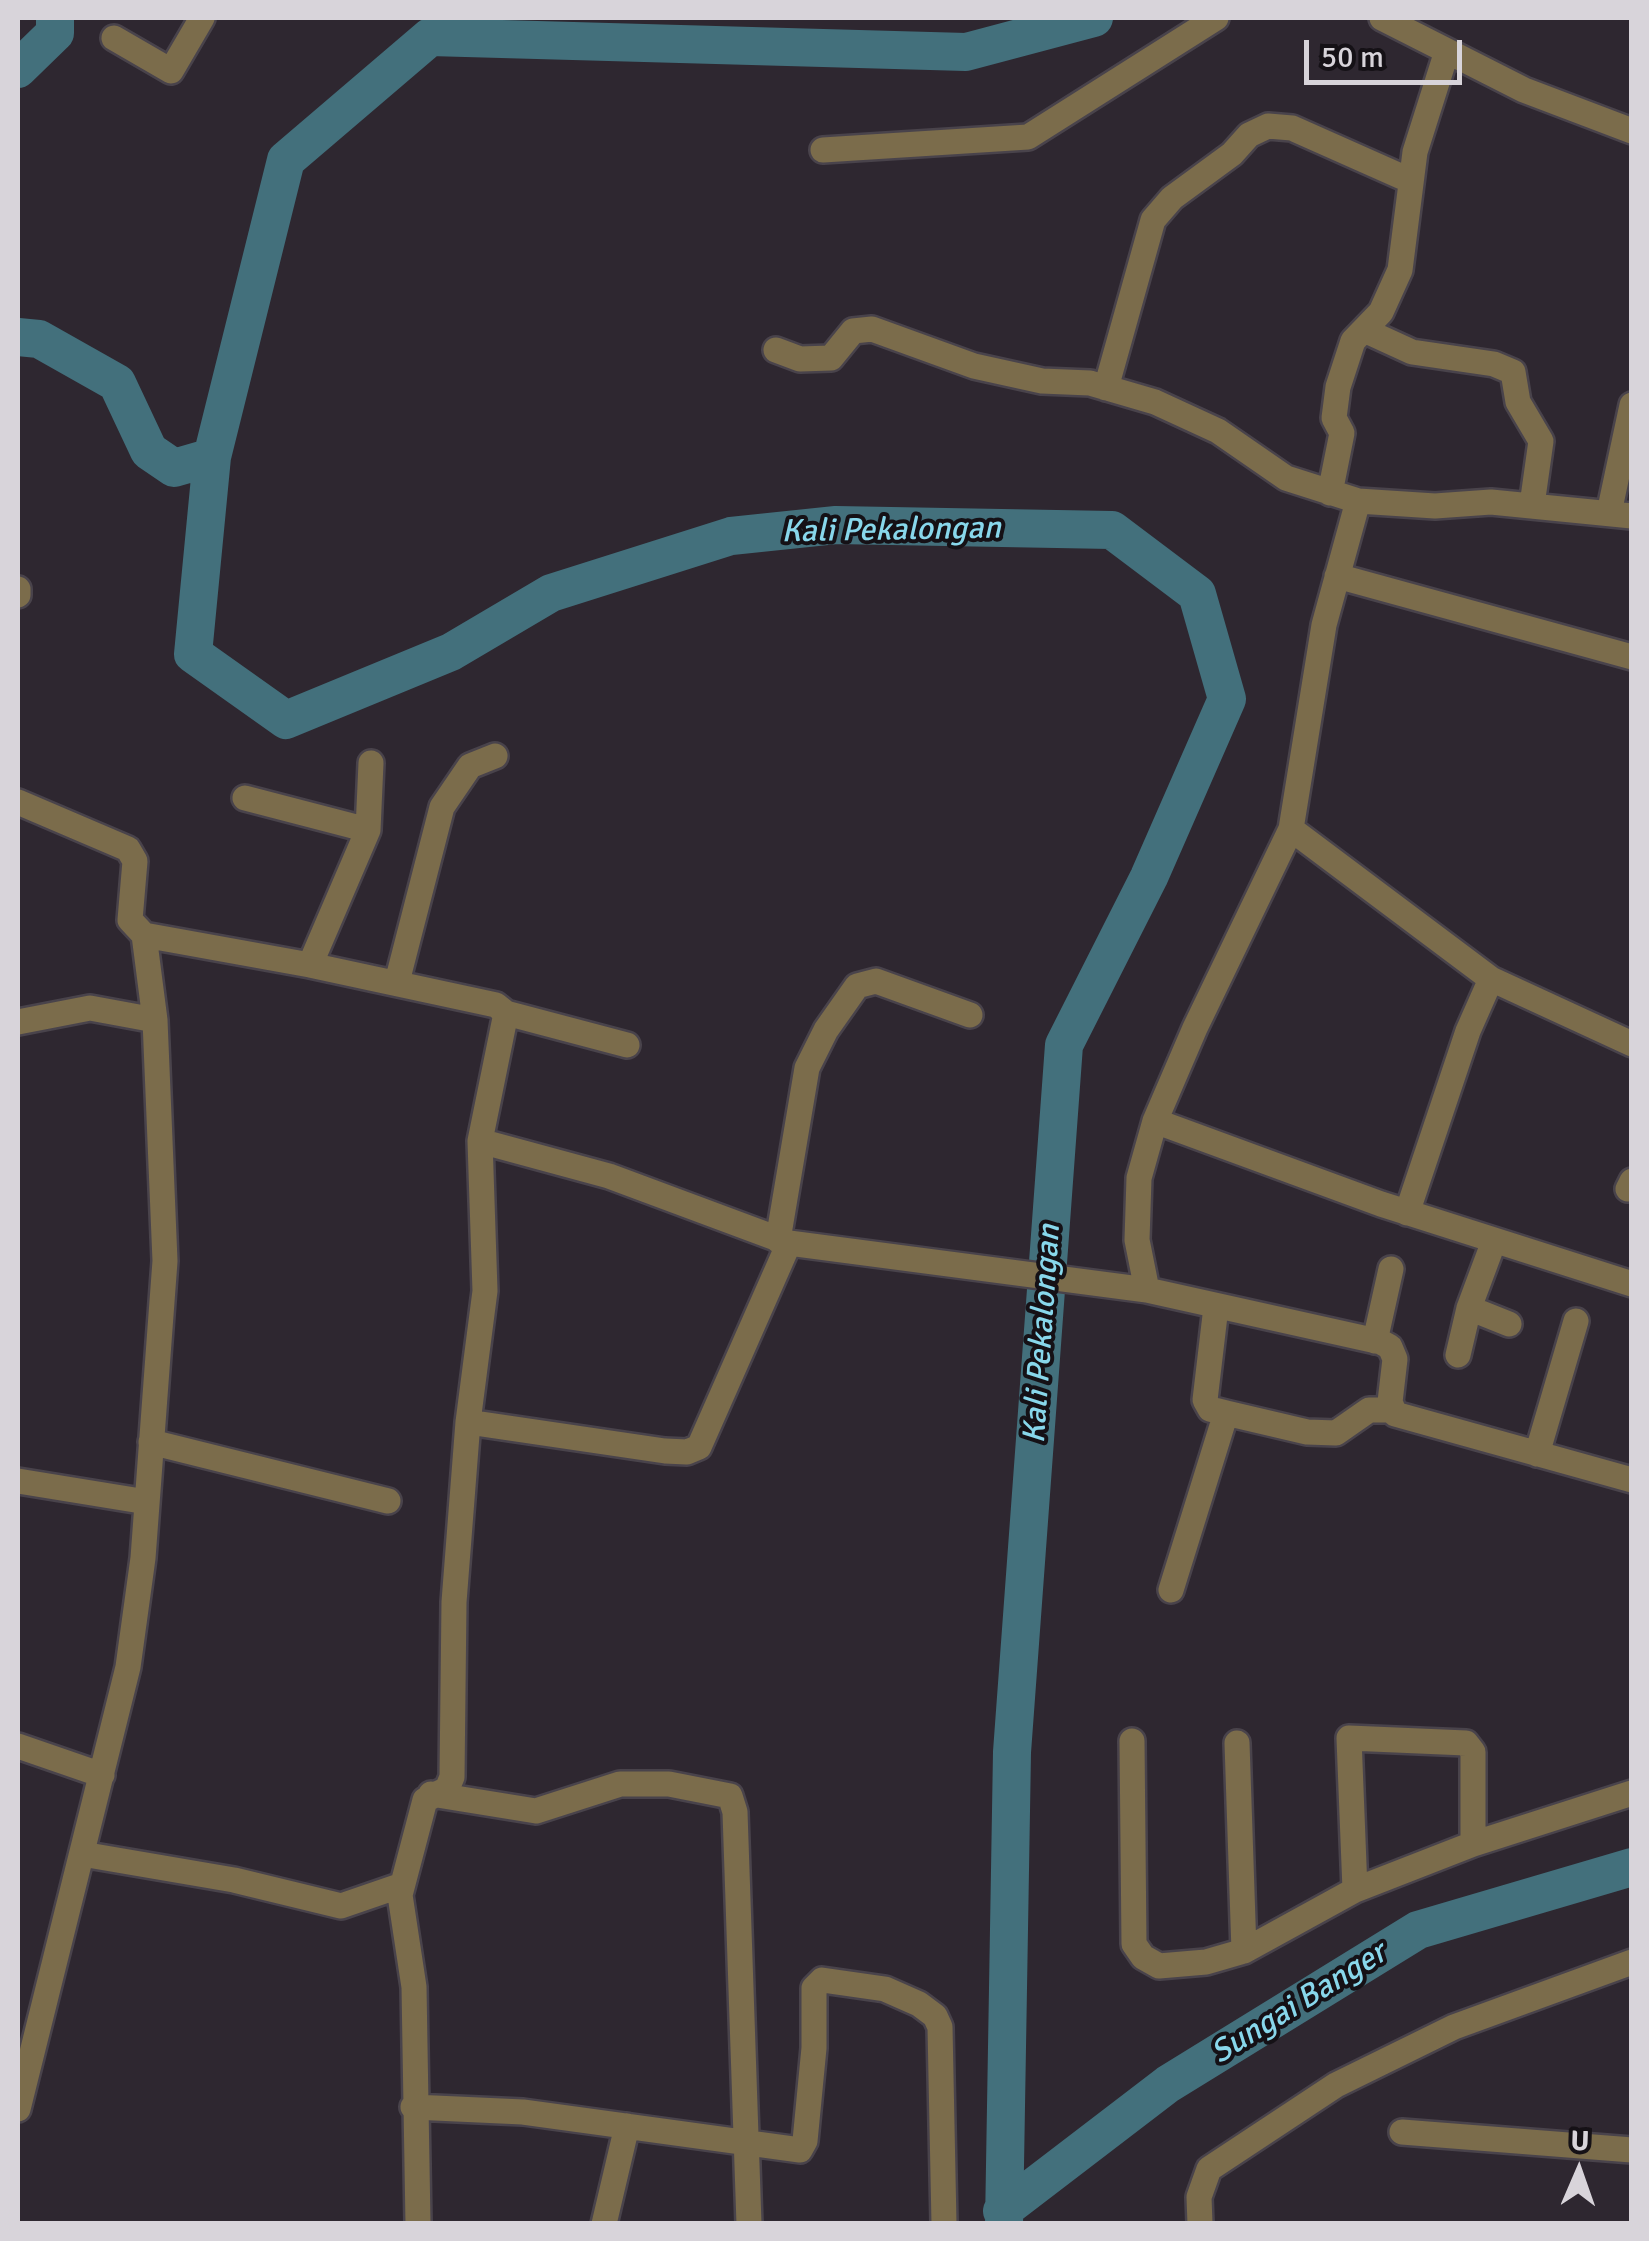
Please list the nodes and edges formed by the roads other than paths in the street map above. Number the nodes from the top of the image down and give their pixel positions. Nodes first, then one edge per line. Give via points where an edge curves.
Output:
1 (202, 18) edge
2 (1216, 18) edge
3 (1382, 18) edge
4 (114, 38) dead end
5 (1447, 52) junction
6 (1632, 131) edge
7 (823, 150) dead end
8 (1409, 180) junction
9 (1364, 330) junction
10 (776, 350) dead end
11 (1106, 388) junction
12 (1632, 405) edge
13 (1330, 492) junction
14 (1358, 500) junction
15 (1532, 505) junction
16 (1620, 515) edge
17 (1336, 576) junction
18 (1632, 657) edge
19 (495, 756) dead end
20 (371, 763) dead end
21 (245, 798) dead end
22 (18, 802) edge
23 (1291, 829) junction
24 (368, 830) junction
25 (144, 935) junction
26 (310, 965) junction
27 (1491, 979) junction
28 (397, 982) junction
29 (506, 1013) junction
30 (970, 1015) dead end
31 (155, 1020) junction
32 (18, 1022) edge
33 (1632, 1044) edge
34 (628, 1045) dead end
35 (1155, 1121) junction
36 (480, 1141) junction
37 (1408, 1213) junction
38 (1494, 1241) junction
39 (784, 1242) junction
40 (1391, 1269) dead end
41 (1632, 1284) edge
42 (1147, 1290) junction
43 (1216, 1307) junction
44 (1469, 1308) junction
45 (1576, 1320) dead end
46 (1508, 1324) dead end
47 (1375, 1341) junction
48 (1458, 1355) dead end
49 (1391, 1410) junction
50 (1226, 1414) junction
51 (468, 1422) junction
52 (152, 1442) junction
53 (1537, 1454) junction
54 (1632, 1480) edge
55 (18, 1481) edge
56 (388, 1501) dead end
57 (146, 1502) junction
58 (1171, 1590) dead end
59 (1132, 1741) dead end
60 (1236, 1744) dead end
61 (18, 1746) edge
62 (102, 1775) junction
63 (1632, 1792) edge
64 (431, 1794) junction
65 (1473, 1844) junction
66 (82, 1854) junction
67 (402, 1885) junction
68 (1355, 1890) junction
69 (1244, 1951) junction
70 (1632, 1962) edge
71 (413, 2107) junction
72 (18, 2109) edge
73 (627, 2126) junction
74 (1402, 2132) dead end
75 (746, 2142) junction
76 (1632, 2150) edge
77 (418, 2224) edge
78 (604, 2224) edge
79 (750, 2224) edge
80 (944, 2224) edge
81 (1200, 2224) edge

1 - 4 street via 170,71
2 - 7 street via 1028,137
3 - 5 street
5 - 6 street
5 - 8 street
8 - 9 street via 1400,270 1390,297
8 - 11 street via 1292,128 1268,126 1250,134 1152,220
9 - 13 street via 1353,341 1338,387 1334,418 1342,433
9 - 15 street via 1412,352 1513,372 1524,418 1542,442
10 - 11 street via 800,359 831,358 852,331 872,330 974,366
11 - 13 street via 1218,431 1286,478
12 - 16 street
13 - 14 street
14 - 15 street
14 - 17 street
15 - 16 street
17 - 18 street
17 - 23 street via 1306,713
19 - 28 street via 470,766 442,807
20 - 24 street
21 - 24 street
22 - 25 street via 128,849 135,861 130,920
23 - 27 street
23 - 35 street
24 - 26 street
25 - 26 street
25 - 31 street
26 - 28 street
27 - 33 street
27 - 37 street
28 - 29 street
29 - 34 street
29 - 36 street
30 - 39 street via 876,981 856,986 807,1068
31 - 32 street via 90,1008
31 - 52 street via 166,1261
35 - 37 street
35 - 42 street via 1139,1178 1136,1240
36 - 39 street via 609,1176
36 - 51 street via 486,1291
37 - 38 street
38 - 41 street
38 - 44 street
39 - 42 street
39 - 51 street via 699,1447 665,1451
40 - 47 street
42 - 43 street
43 - 47 street
43 - 50 street via 1205,1400
44 - 46 street
44 - 48 street
45 - 53 street
47 - 49 street via 1390,1347 1395,1359
49 - 50 street via 1369,1410 1336,1433
49 - 53 street
50 - 58 street
51 - 64 street via 454,1602 452,1776 447,1790
52 - 56 street
52 - 57 street
53 - 54 street
55 - 57 street
57 - 62 street via 128,1666
59 - 69 street via 1134,1944 1159,1966
60 - 69 street
61 - 62 street
62 - 66 street
63 - 65 street
64 - 67 street
64 - 75 street via 536,1812 620,1784 670,1784 730,1796
65 - 68 street
65 - 68 street via 1472,1752 1466,1743 1349,1738
66 - 67 street via 341,1906
66 - 72 street
67 - 71 street via 414,1986
68 - 69 street
70 - 81 street via 1454,2027 1336,2085 1209,2169 1199,2197
71 - 73 street
71 - 77 street
73 - 75 street
73 - 78 street
74 - 76 street
75 - 79 street
75 - 80 street via 796,2150 804,2145 816,1984 834,1980 885,1988 936,2016 940,2027

